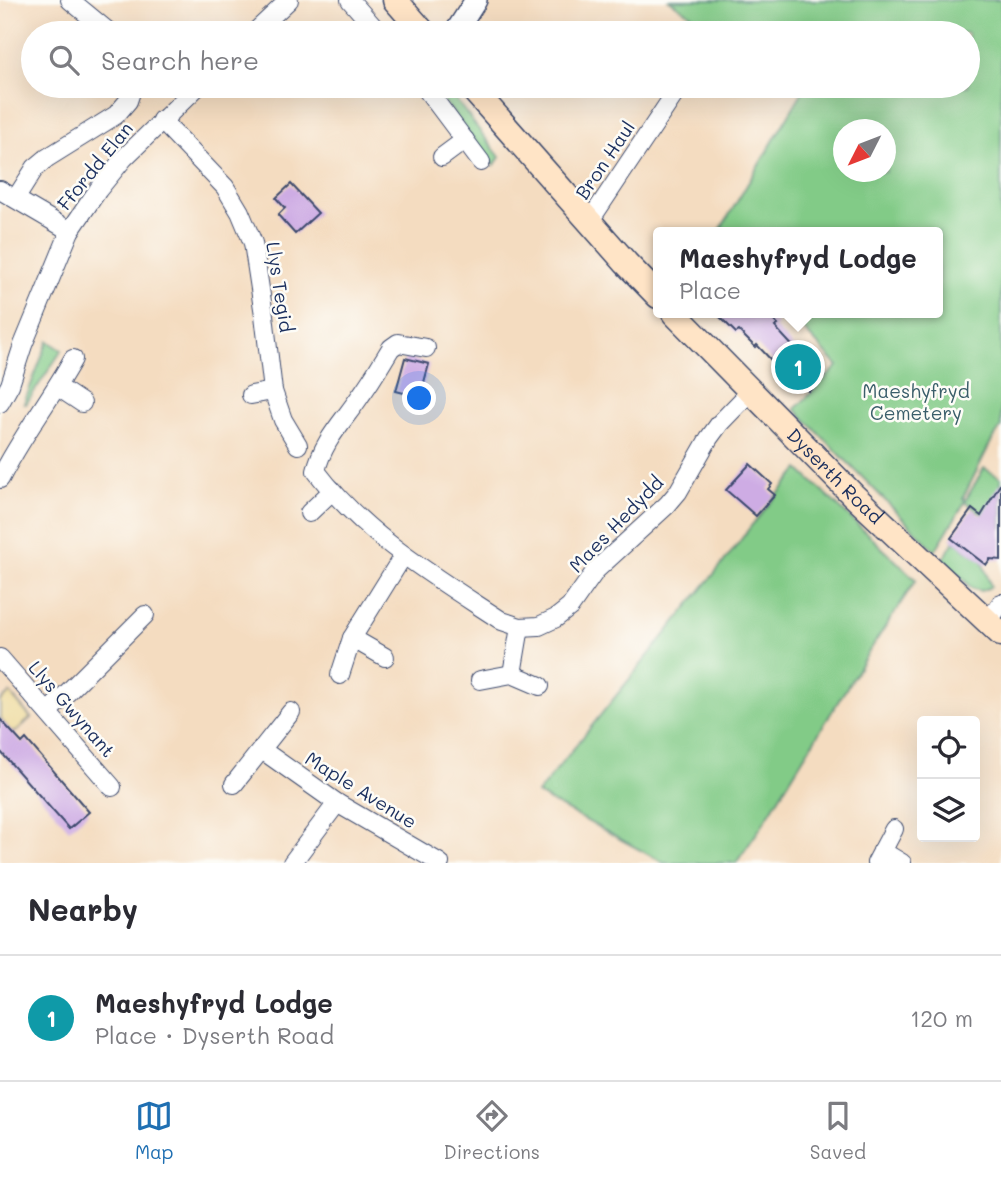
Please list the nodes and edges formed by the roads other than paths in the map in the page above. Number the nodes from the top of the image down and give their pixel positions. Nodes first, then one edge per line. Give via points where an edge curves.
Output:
1 (70, 0) edge
2 (289, 0) edge
3 (350, 0) edge
4 (395, 0) edge
5 (476, 0) edge
6 (95, 21) edge
7 (267, 21) edge
8 (368, 21) edge
9 (413, 21) edge
10 (463, 21) edge
11 (129, 98) edge
12 (185, 98) edge
13 (433, 98) edge
14 (480, 98) edge
15 (672, 98) edge
16 (161, 120) junction
17 (465, 140) junction
18 (442, 157) dead end
19 (481, 162) dead end
20 (8, 194) edge
21 (589, 222) junction
22 (70, 231) junction
23 (653, 291) edge
24 (679, 318) edge
25 (426, 348) dead end
26 (73, 359) dead end
27 (58, 387) junction
28 (273, 391) junction
29 (751, 391) junction
30 (251, 396) dead end
31 (0, 403) edge
32 (82, 403) dead end
33 (298, 444) dead end
34 (0, 478) edge
35 (331, 492) junction
36 (309, 513) dead end
37 (403, 556) junction
38 (145, 615) dead end
39 (997, 620) edge
40 (520, 627) junction
41 (352, 638) junction
42 (385, 657) dead end
43 (0, 658) edge
44 (512, 674) junction
45 (340, 675) dead end
46 (480, 680) dead end
47 (540, 687) dead end
48 (48, 712) junction
49 (291, 712) dead end
50 (262, 750) junction
51 (234, 784) dead end
52 (112, 787) dead end
53 (337, 803) junction
54 (894, 829) dead end
55 (879, 857) edge
56 (292, 863) edge
57 (440, 863) edge
58 (902, 863) edge

1 - 6 street
2 - 7 street
3 - 8 street
4 - 9 main road
5 - 10 street
11 - 20 street via 116,115 47,158
12 - 16 street, Ffordd Elan
13 - 17 street
14 - 21 main road
15 - 21 street, Bron Haul
16 - 22 street, Ffordd Elan via 124,158
16 - 28 street, Llys Tegid via 225,187 253,243
17 - 18 street
17 - 19 street
20 - 22 street
21 - 23 main road
22 - 31 street, Ffordd Elan
24 - 29 main road, Dyserth Road
25 - 35 street via 398,343 391,348 327,441 316,471
26 - 27 street
27 - 32 street
27 - 34 street
28 - 30 street
28 - 33 street, Llys Tegid
29 - 39 main road, Dyserth Road via 860,502
29 - 40 street, Maes Hedydd via 709,438 678,492 596,570 570,607 539,626
35 - 36 street
35 - 37 street
37 - 40 street via 502,621
37 - 41 street
38 - 48 street
40 - 44 street
41 - 42 street
41 - 45 street
43 - 48 street, Llys Gwynant
44 - 46 street
44 - 47 street
48 - 52 street, Llys Gwynant
49 - 50 street
50 - 51 street
50 - 53 street, Maple Avenue
53 - 56 street
53 - 57 street, Maple Avenue
54 - 55 street
55 - 58 street

